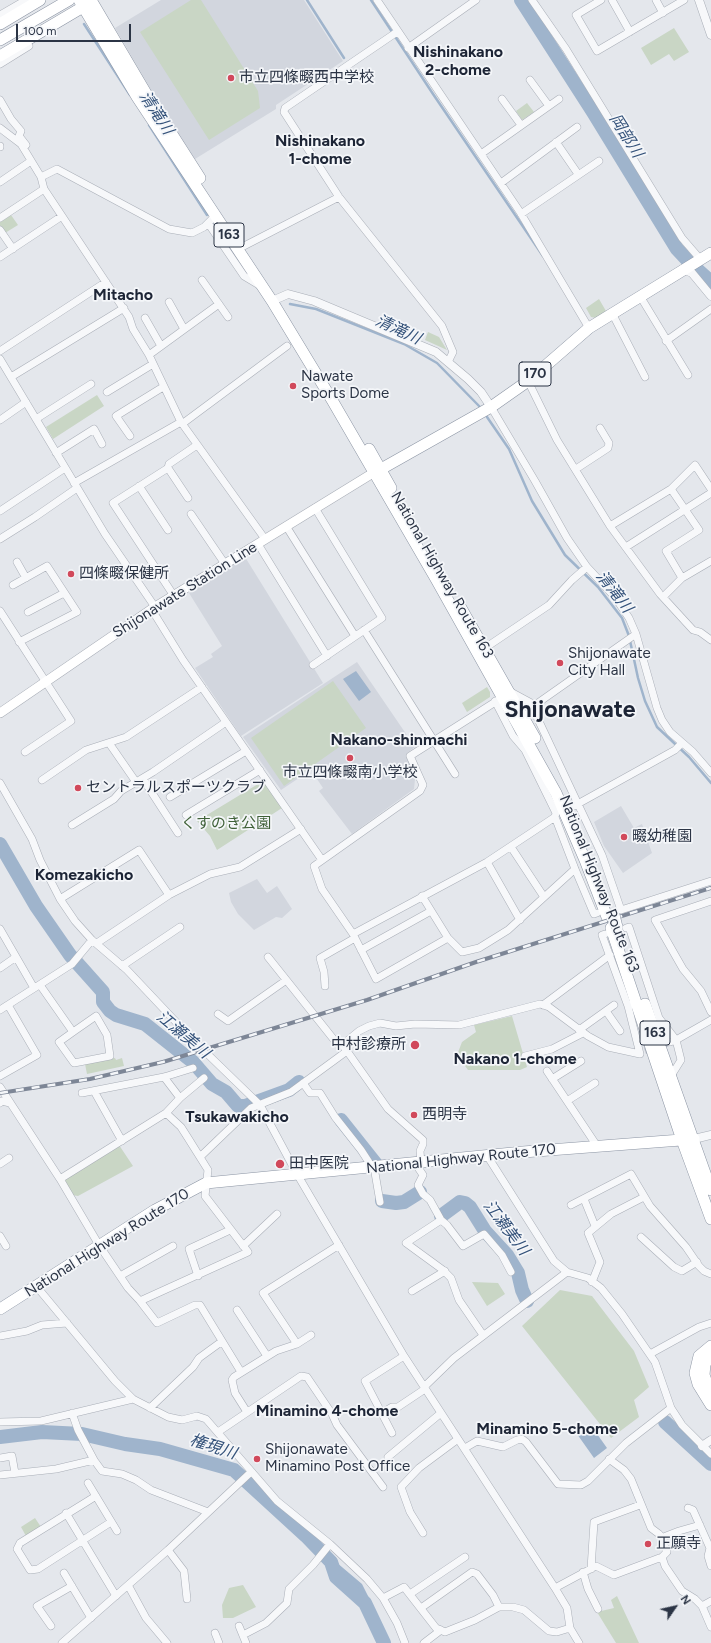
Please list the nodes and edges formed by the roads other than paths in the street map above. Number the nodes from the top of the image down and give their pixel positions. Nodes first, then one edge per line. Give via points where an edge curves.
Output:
1 (26, 0) edge
2 (40, 0) edge
3 (69, 0) edge
4 (476, 0) edge
5 (532, 0) edge
6 (601, 0) edge
7 (612, 0) edge
8 (656, 0) edge
9 (684, 0) edge
10 (699, 0) edge
11 (379, 1) edge
12 (88, 2) edge
13 (663, 12) junction
14 (0, 16) edge
15 (0, 24) edge
16 (397, 32) junction
17 (630, 32) junction
18 (711, 35) edge
19 (0, 40) edge
20 (29, 46) dead end
21 (408, 48) junction
22 (0, 56) edge
23 (0, 64) edge
24 (530, 80) dead end
25 (502, 99) dead end
26 (559, 99) dead end
27 (0, 100) edge
28 (549, 106) junction
29 (522, 125) junction
30 (577, 127) dead end
31 (0, 128) edge
32 (556, 142) junction
33 (26, 153) junction
34 (481, 154) junction
35 (598, 160) dead end
36 (31, 161) junction
37 (578, 174) junction
38 (41, 177) junction
39 (0, 182) edge
40 (500, 183) junction
41 (44, 189) junction
42 (338, 197) junction
43 (521, 214) junction
44 (62, 216) junction
45 (0, 218) edge
46 (212, 219) junction
47 (0, 230) edge
48 (244, 246) junction
49 (13, 248) junction
50 (711, 253) edge
51 (0, 257) edge
52 (701, 260) junction
53 (683, 269) junction
54 (202, 280) dead end
55 (106, 282) junction
56 (640, 296) junction
57 (711, 296) edge
58 (275, 299) junction
59 (169, 302) dead end
60 (219, 304) junction
61 (124, 308) junction
62 (711, 309) edge
63 (612, 313) junction
64 (228, 317) dead end
65 (145, 318) dead end
66 (589, 328) junction
67 (184, 329) junction
68 (666, 340) junction
69 (161, 346) junction
70 (287, 346) dead end
71 (0, 351) edge
72 (149, 355) junction
73 (0, 359) edge
74 (448, 362) junction
75 (153, 364) junction
76 (3, 371) edge
77 (688, 375) dead end
78 (11, 377) junction
79 (645, 377) dead end
80 (528, 380) junction
81 (91, 384) dead end
82 (163, 387) junction
83 (107, 392) dead end
84 (26, 402) junction
85 (491, 407) junction
86 (36, 419) junction
87 (0, 420) edge
88 (181, 423) junction
89 (600, 428) dead end
90 (130, 436) dead end
91 (102, 444) dead end
92 (197, 445) junction
93 (56, 453) junction
94 (65, 468) junction
95 (168, 468) junction
96 (576, 469) junction
97 (377, 471) junction
98 (75, 485) junction
99 (139, 486) junction
100 (671, 489) junction
101 (711, 489) edge
102 (711, 493) edge
103 (188, 498) dead end
104 (315, 508) junction
105 (685, 509) junction
106 (0, 511) edge
107 (191, 514) dead end
108 (286, 526) junction
109 (610, 526) junction
110 (168, 530) dead end
111 (0, 539) edge
112 (261, 541) junction
113 (626, 547) junction
114 (711, 560) edge
115 (17, 562) dead end
116 (225, 564) junction
117 (587, 568) junction
118 (26, 578) junction
119 (682, 578) junction
120 (13, 586) dead end
121 (64, 593) junction
122 (174, 596) junction
123 (663, 597) junction
124 (154, 609) junction
125 (0, 611) edge
126 (28, 612) dead end
127 (364, 630) junction
128 (355, 636) junction
129 (632, 637) junction
130 (711, 640) edge
131 (19, 642) junction
132 (485, 648) junction
133 (327, 656) junction
134 (314, 665) dead end
135 (45, 681) junction
136 (202, 687) junction
137 (503, 697) junction
138 (535, 705) junction
139 (0, 712) edge
140 (226, 722) junction
141 (434, 740) junction
142 (109, 743) junction
143 (679, 746) junction
144 (246, 751) junction
145 (25, 752) dead end
146 (260, 770) junction
147 (711, 773) edge
148 (455, 774) dead end
149 (42, 780) dead end
150 (140, 780) junction
151 (0, 783) edge
152 (170, 797) dead end
153 (576, 805) junction
154 (557, 814) junction
155 (186, 815) dead end
156 (72, 825) dead end
157 (301, 829) junction
158 (178, 833) dead end
159 (511, 847) junction
160 (322, 860) junction
161 (487, 862) junction
162 (575, 869) junction
163 (711, 881) edge
164 (169, 895) junction
165 (422, 896) junction
166 (544, 897) junction
167 (60, 899) junction
168 (711, 902) edge
169 (432, 911) junction
170 (612, 913) junction
171 (520, 920) junction
172 (180, 928) dead end
173 (0, 929) edge
174 (615, 929) junction
175 (354, 936) junction
176 (448, 938) junction
177 (94, 941) junction
178 (361, 950) junction
179 (610, 955) junction
180 (16, 956) junction
181 (268, 957) dead end
182 (122, 966) junction
183 (0, 968) edge
184 (285, 981) junction
185 (37, 986) junction
186 (325, 986) dead end
187 (8, 1005) junction
188 (543, 1005) junction
189 (614, 1005) dead end
190 (632, 1005) junction
191 (0, 1010) edge
192 (606, 1011) junction
193 (711, 1012) edge
194 (218, 1014) dead end
195 (711, 1020) edge
196 (620, 1031) dead end
197 (73, 1032) junction
198 (581, 1032) junction
199 (673, 1041) junction
200 (342, 1045) junction
201 (348, 1051) junction
202 (525, 1056) dead end
203 (581, 1061) dead end
204 (193, 1068) dead end
205 (547, 1070) dead end
206 (0, 1076) edge
207 (671, 1076) junction
208 (164, 1077) junction
209 (204, 1078) dead end
210 (552, 1079) junction
211 (303, 1083) junction
212 (595, 1083) dead end
213 (0, 1087) edge
214 (94, 1091) junction
215 (82, 1093) dead end
216 (180, 1098) junction
217 (567, 1101) junction
218 (0, 1103) edge
219 (10, 1103) junction
220 (260, 1105) junction
221 (166, 1113) junction
222 (711, 1135) edge
223 (694, 1139) junction
224 (682, 1140) junction
225 (122, 1141) junction
226 (597, 1146) junction
227 (200, 1157) junction
228 (488, 1157) junction
229 (9, 1158) dead end
230 (418, 1163) junction
231 (0, 1164) edge
232 (373, 1167) junction
233 (297, 1174) junction
234 (60, 1179) junction
235 (206, 1183) junction
236 (711, 1190) edge
237 (644, 1197) junction
238 (584, 1199) junction
239 (380, 1202) dead end
240 (571, 1205) dead end
241 (277, 1214) dead end
242 (711, 1219) edge
243 (441, 1220) junction
244 (595, 1226) junction
245 (230, 1230) junction
246 (0, 1236) edge
247 (641, 1236) dead end
248 (339, 1244) junction
249 (99, 1245) junction
250 (6, 1246) dead end
251 (173, 1246) dead end
252 (243, 1246) junction
253 (697, 1262) junction
254 (445, 1271) junction
255 (511, 1272) dead end
256 (567, 1272) junction
257 (711, 1274) edge
258 (120, 1276) junction
259 (198, 1276) junction
260 (592, 1282) junction
261 (37, 1287) junction
262 (412, 1291) dead end
263 (140, 1301) junction
264 (0, 1309) edge
265 (237, 1310) dead end
266 (67, 1323) junction
267 (711, 1323) edge
268 (311, 1335) dead end
269 (0, 1336) edge
270 (484, 1336) junction
271 (221, 1342) junction
272 (297, 1344) junction
273 (711, 1346) edge
274 (650, 1354) junction
275 (711, 1355) edge
276 (267, 1356) junction
277 (404, 1356) junction
278 (241, 1372) junction
279 (425, 1388) junction
280 (711, 1394) edge
281 (133, 1399) junction
282 (711, 1405) edge
283 (150, 1408) junction
284 (671, 1408) junction
285 (247, 1412) junction
286 (72, 1413) junction
287 (382, 1413) junction
288 (440, 1413) junction
289 (0, 1422) edge
290 (218, 1432) junction
291 (392, 1433) dead end
292 (458, 1439) junction
293 (711, 1440) edge
294 (702, 1446) junction
295 (465, 1448) junction
296 (711, 1454) edge
297 (388, 1457) dead end
298 (0, 1458) edge
299 (609, 1459) junction
300 (94, 1460) junction
301 (15, 1473) junction
302 (0, 1475) edge
303 (247, 1476) junction
304 (88, 1483) dead end
305 (383, 1487) dead end
306 (96, 1496) junction
307 (640, 1505) junction
308 (688, 1508) dead end
309 (208, 1512) junction
310 (66, 1513) junction
311 (111, 1522) junction
312 (700, 1525) junction
313 (117, 1531) dead end
314 (423, 1533) dead end
315 (661, 1538) junction
316 (83, 1541) junction
317 (168, 1550) junction
318 (325, 1550) junction
319 (465, 1557) dead end
320 (662, 1557) junction
321 (711, 1566) edge
322 (591, 1569) junction
323 (583, 1572) junction
324 (64, 1573) dead end
325 (128, 1585) junction
326 (72, 1586) junction
327 (555, 1588) junction
328 (410, 1594) junction
329 (116, 1596) junction
330 (383, 1598) junction
331 (187, 1599) dead end
332 (711, 1601) edge
333 (702, 1606) junction
334 (499, 1607) junction
335 (421, 1608) junction
336 (598, 1609) dead end
337 (91, 1618) junction
338 (50, 1626) dead end
339 (239, 1626) dead end
340 (711, 1627) edge
341 (570, 1628) junction
342 (441, 1630) junction
343 (215, 1633) dead end
344 (243, 1635) junction
345 (62, 1643) edge
346 (167, 1643) edge
347 (219, 1643) edge
348 (246, 1643) edge
349 (405, 1643) edge
350 (424, 1643) edge
351 (579, 1643) edge

1 - 14 street
2 - 15 highway
3 - 19 highway
4 - 21 street
5 - 52 street via 570,56 682,238
6 - 17 street via 576,15 597,51
7 - 17 street
8 - 13 street
9 - 13 street
10 - 18 street
11 - 16 street
12 - 22 highway
12 - 46 highway, National Highway Route 163 / 163 via 138,97
12 - 48 highway, National Highway Route 163 / 163
13 - 17 street
16 - 21 street
16 - 42 street via 285,108 284,112
20 - 23 street
21 - 34 street
24 - 28 street
25 - 29 street
26 - 28 street
27 - 33 street via 11,119 22,131 19,136 26,146
28 - 29 street
29 - 34 street
30 - 32 street
31 - 33 street via 20,144
32 - 37 street
32 - 40 street
33 - 36 street
34 - 40 street
35 - 37 street
36 - 38 street
36 - 39 street
37 - 43 street
38 - 41 street
38 - 46 street via 57,169 169,230 192,233
40 - 43 street
41 - 44 street
41 - 45 street
42 - 48 street
42 - 74 street via 442,326 452,352
43 - 66 street
44 - 49 street
44 - 55 street
46 - 58 highway, National Highway Route 163 / 163 via 263,288
47 - 49 street
48 - 58 highway, National Highway Route 163 / 163
49 - 51 street
50 - 52 highway, 170
52 - 53 highway, 170
53 - 56 highway, 170
53 - 57 street via 692,273
54 - 60 street
55 - 61 street
55 - 71 street
56 - 63 highway, 170
56 - 68 street
58 - 74 street via 288,294 314,301 436,352
58 - 97 highway, National Highway Route 163 / 163 via 332,400
59 - 67 street
60 - 64 street
60 - 67 street
61 - 72 street
61 - 78 street
62 - 68 street
63 - 66 highway, 170
63 - 79 street
65 - 69 street
66 - 80 highway, 170
67 - 69 street
68 - 77 street
69 - 72 street
70 - 88 street
72 - 75 street
73 - 76 street
74 - 85 street via 481,392
75 - 82 street
75 - 83 street
76 - 78 street
78 - 84 street
80 - 85 highway, 170
80 - 96 street via 557,440
81 - 86 street
82 - 88 street
82 - 90 street via 116,416
84 - 86 street
84 - 87 street
85 - 97 highway, 170
85 - 117 street
86 - 93 street
88 - 92 street
88 - 98 street
89 - 96 street via 609,443 608,448
91 - 93 street via 94,430
92 - 95 street via 169,464
92 - 112 street
93 - 94 street
94 - 98 street
94 - 106 street
95 - 99 street
95 - 103 street
96 - 109 street
97 - 104 main road, Shijonawate Station Line
97 - 132 highway, National Highway Route 163 / 163
97 - 137 highway, National Highway Route 163 / 163
98 - 111 street via 35,517
98 - 124 street
99 - 110 street
99 - 122 street via 113,502
100 - 101 street via 695,465
100 - 105 street
100 - 109 street
102 - 105 street
104 - 108 main road, Shijonawate Station Line
104 - 127 street via 382,618
105 - 113 street
105 - 119 street via 699,530 666,551
107 - 116 street
108 - 112 main road, Shijonawate Station Line
108 - 128 street
109 - 113 street
112 - 116 main road, Shijonawate Station Line
112 - 133 street
113 - 123 street
114 - 119 street
115 - 118 street
116 - 122 main road, Shijonawate Station Line
117 - 129 street via 615,597 629,618
117 - 132 street via 549,605
118 - 120 street
118 - 121 street via 47,566
119 - 123 street
121 - 126 street
121 - 131 street via 77,612
122 - 124 main road, Shijonawate Station Line
123 - 130 street via 693,630
124 - 135 main road, Shijonawate Station Line
124 - 136 street
125 - 131 street
127 - 128 street
127 - 141 street
128 - 133 street
129 - 138 street
129 - 143 street via 662,720
131 - 135 street
132 - 137 highway, National Highway Route 163 / 163
133 - 134 street
135 - 139 main road, Shijonawate Station Line
135 - 145 street via 71,721
136 - 140 street
136 - 142 street via 126,737
137 - 138 street
137 - 141 street
137 - 154 street via 513,736 525,750
137 - 170 highway, National Highway Route 163 / 163 via 556,793 585,860
138 - 153 street via 536,715
140 - 144 street
140 - 150 street
141 - 148 street
141 - 160 street via 410,756 423,785 420,791
142 - 149 street via 86,750
142 - 150 street
143 - 147 street
143 - 153 street
144 - 146 street
144 - 152 street
146 - 155 street
146 - 157 street
150 - 156 street
150 - 158 street
151 - 167 street via 32,839
153 - 170 street via 602,855
154 - 159 street
154 - 162 street
157 - 160 street
157 - 164 street via 240,866 210,874
159 - 161 street
159 - 166 street
160 - 175 street via 314,866 322,889
161 - 165 street
161 - 171 street
162 - 166 street
162 - 170 street via 594,914
163 - 170 street
164 - 167 street via 138,850
164 - 177 street
165 - 169 street
165 - 175 street
166 - 171 street
167 - 177 street via 75,921
168 - 193 street via 655,920 683,969 701,991
169 - 176 street
169 - 178 street
170 - 174 highway, National Highway Route 163 / 163
171 - 176 street via 479,948 462,952
172 - 182 street
173 - 180 street
174 - 179 street via 602,935
174 - 190 highway, National Highway Route 163 / 163
174 - 199 street via 630,927 659,1018
174 - 207 highway, National Highway Route 163 / 163
175 - 178 street
175 - 186 street via 320,958
176 - 178 street via 376,979
177 - 182 street
177 - 185 street via 75,962
179 - 188 street
179 - 190 street
180 - 183 street
180 - 185 street
181 - 184 street
182 - 220 street
184 - 194 street via 228,1022
184 - 200 street via 335,1041
185 - 187 street
185 - 197 street
187 - 191 street
187 - 206 street via 37,1055
188 - 198 street
188 - 200 street via 459,1025 396,1026 380,1023 359,1031
189 - 192 street
190 - 198 street via 643,1053 608,1047
190 - 224 highway, National Highway Route 163 / 163
192 - 196 street
192 - 198 street
195 - 199 street
197 - 197 street via 96,1016 107,1035 110,1056 74,1063 59,1042
198 - 202 street via 552,1048
199 - 207 street via 681,1060
200 - 201 street
201 - 211 street
201 - 230 street via 388,1109 423,1140
203 - 210 street
204 - 208 street
205 - 210 street
207 - 223 highway, National Highway Route 163 / 163
208 - 214 street
208 - 216 street
209 - 216 street
210 - 217 street
211 - 220 street via 291,1092
211 - 232 street via 310,1093 320,1093
212 - 217 street
213 - 219 street
214 - 215 street
214 - 225 street
216 - 221 street
217 - 226 street
218 - 219 street
219 - 234 street
220 - 227 street via 251,1108
220 - 233 street
221 - 225 street
221 - 227 street via 181,1128
222 - 223 street
223 - 224 highway, National Highway Route 170
223 - 236 highway, National Highway Route 163 / 163
224 - 226 highway, National Highway Route 170
224 - 242 highway, 163
225 - 234 street
226 - 228 highway, National Highway Route 170
227 - 235 street via 208,1170
228 - 230 highway, National Highway Route 170
228 - 256 street via 554,1261
229 - 231 street
230 - 232 highway, National Highway Route 170
230 - 243 street via 423,1175 418,1185
232 - 233 highway, National Highway Route 170
232 - 239 street
233 - 235 highway, National Highway Route 170
233 - 248 street
234 - 249 street
235 - 245 street via 205,1196
235 - 249 highway, National Highway Route 170 via 155,1210
237 - 238 street via 631,1174
237 - 244 street via 611,1214
237 - 253 street
238 - 240 street
238 - 244 street
241 - 252 street
243 - 254 street via 406,1243
243 - 255 street via 463,1246 484,1234 502,1255
244 - 260 street via 588,1233 600,1262
245 - 252 street
245 - 259 street via 189,1249
246 - 250 street
247 - 253 street via 674,1267 682,1271
248 - 272 street via 262,1293
248 - 277 street
249 - 258 street
249 - 261 highway, National Highway Route 170
251 - 258 street
252 - 259 street via 248,1252
253 - 257 street via 704,1271
254 - 262 street
254 - 270 street via 459,1300
256 - 260 street via 588,1278
256 - 270 street
258 - 263 street
259 - 263 street
260 - 274 street via 601,1288
261 - 264 highway, National Highway Route 170
261 - 266 street
263 - 271 street via 157,1323 195,1305 200,1306
265 - 276 street
266 - 269 street via 42,1325 27,1331
266 - 281 street
267 - 274 street
268 - 272 street
270 - 279 street via 454,1358
271 - 278 street
271 - 283 street via 199,1358 193,1367
272 - 276 street
273 - 282 highway via 699,1356 695,1373 698,1384
274 - 284 street
275 - 280 highway via 705,1364 704,1375
276 - 278 street
277 - 279 street
277 - 287 street via 365,1381
278 - 285 street via 232,1380 235,1393
279 - 287 street via 398,1407 392,1407
279 - 288 street
281 - 283 street
281 - 286 street
283 - 290 street via 168,1417 182,1420 201,1417
284 - 294 street via 682,1425
284 - 299 street
285 - 290 street
285 - 305 street via 301,1376 307,1377 337,1425
286 - 289 street via 41,1421
286 - 300 street via 79,1433
287 - 291 street
288 - 292 street
288 - 297 street
290 - 303 street
292 - 295 street
292 - 314 street via 419,1468 401,1487 410,1512
293 - 294 street
294 - 296 street
295 - 299 street via 477,1440 503,1447 522,1439 558,1484 581,1485
295 - 327 street
298 - 301 street via 12,1456
299 - 307 street via 631,1479
300 - 301 street via 56,1469
300 - 309 street via 102,1471 122,1474 151,1490
301 - 302 street
303 - 309 street
303 - 318 street via 277,1501
304 - 306 street
306 - 310 street
306 - 311 street
307 - 315 street via 650,1528
307 - 322 street via 594,1522
308 - 312 street via 693,1510
309 - 317 street
310 - 316 street
310 - 316 street via 20,1543 17,1549 30,1570 38,1569
311 - 313 street
311 - 316 street
312 - 315 street
312 - 321 street via 710,1548 708,1556
315 - 320 street via 667,1552
316 - 329 street
317 - 325 street
317 - 331 street via 184,1571
318 - 330 street via 367,1579
318 - 344 street via 289,1589 287,1603 266,1624
319 - 328 street
320 - 322 street via 614,1575 596,1566
320 - 333 street via 664,1566 682,1591 695,1598
322 - 323 street
323 - 327 street
323 - 336 street
324 - 326 street
325 - 329 street
325 - 346 street via 146,1618
326 - 337 street
326 - 338 street via 38,1606
327 - 341 street via 567,1608
328 - 330 street via 404,1587
328 - 335 street
329 - 337 street
330 - 349 street
332 - 333 street
333 - 340 street
334 - 335 street via 477,1574 472,1572
334 - 341 street via 524,1610 549,1631
334 - 342 street via 445,1632
335 - 342 street via 436,1628
337 - 345 street
339 - 344 street
341 - 351 street
342 - 350 street
343 - 347 street
344 - 348 street

